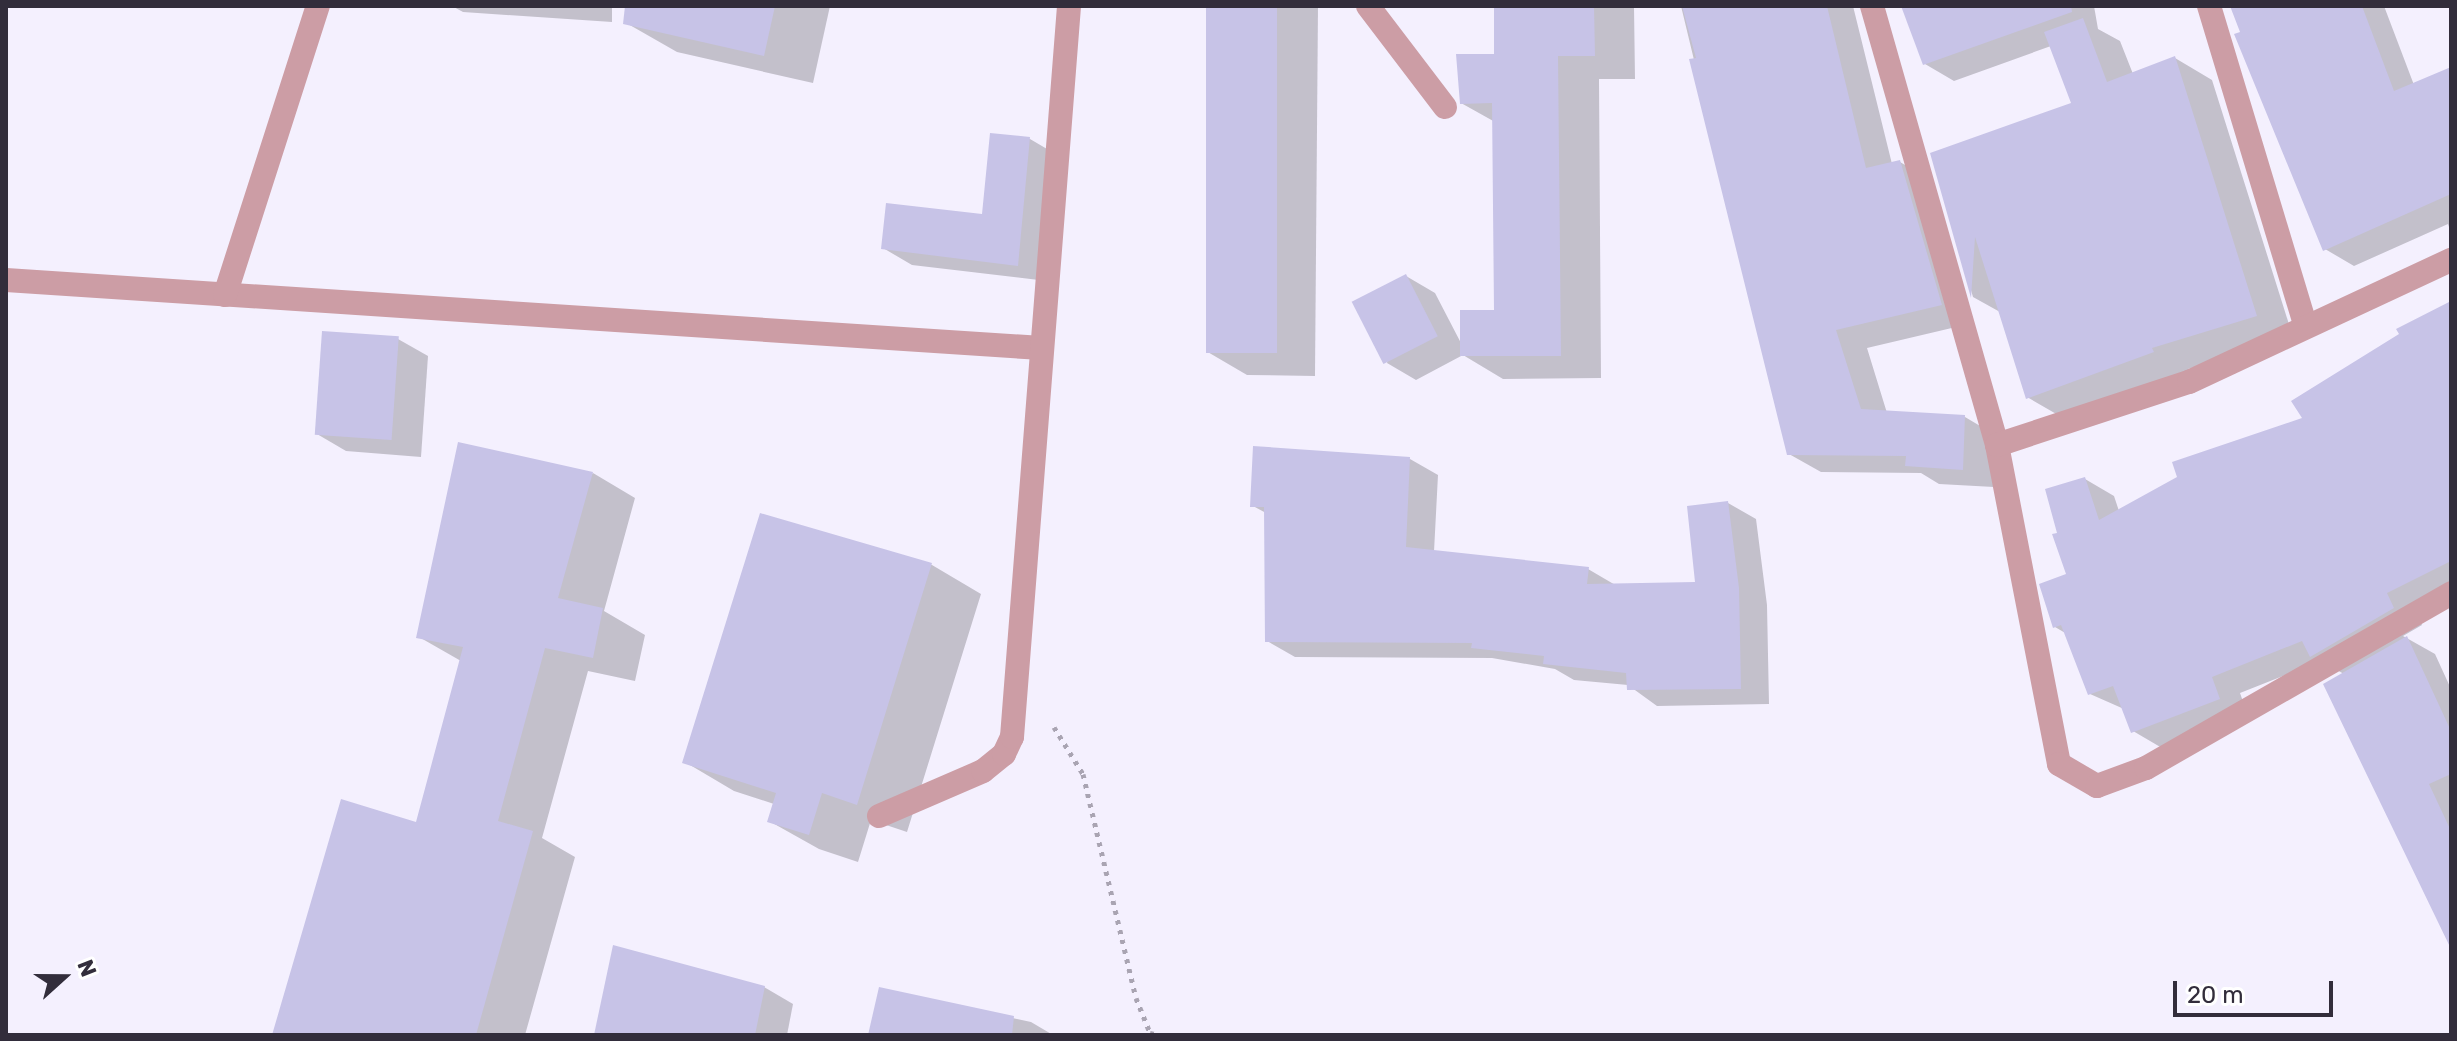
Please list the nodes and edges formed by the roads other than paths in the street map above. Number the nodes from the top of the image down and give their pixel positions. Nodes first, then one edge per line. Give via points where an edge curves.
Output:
1 (318, 6) edge
2 (1069, 6) edge
3 (1368, 6) edge
4 (1872, 6) edge
5 (2209, 6) edge
6 (1445, 107) dead end
7 (2451, 260) edge
8 (6, 280) edge
9 (225, 295) junction
10 (2306, 327) junction
11 (1042, 348) junction
12 (1997, 445) junction
13 (2451, 593) edge
14 (879, 816) dead end

1 - 9 street
2 - 11 street
3 - 6 street
4 - 12 street
5 - 10 street
7 - 10 street
8 - 9 street
9 - 11 street
10 - 12 street via 2189,382
11 - 14 street via 1012,737 1004,754 983,771
12 - 13 street via 2059,764 2097,786 2146,768

